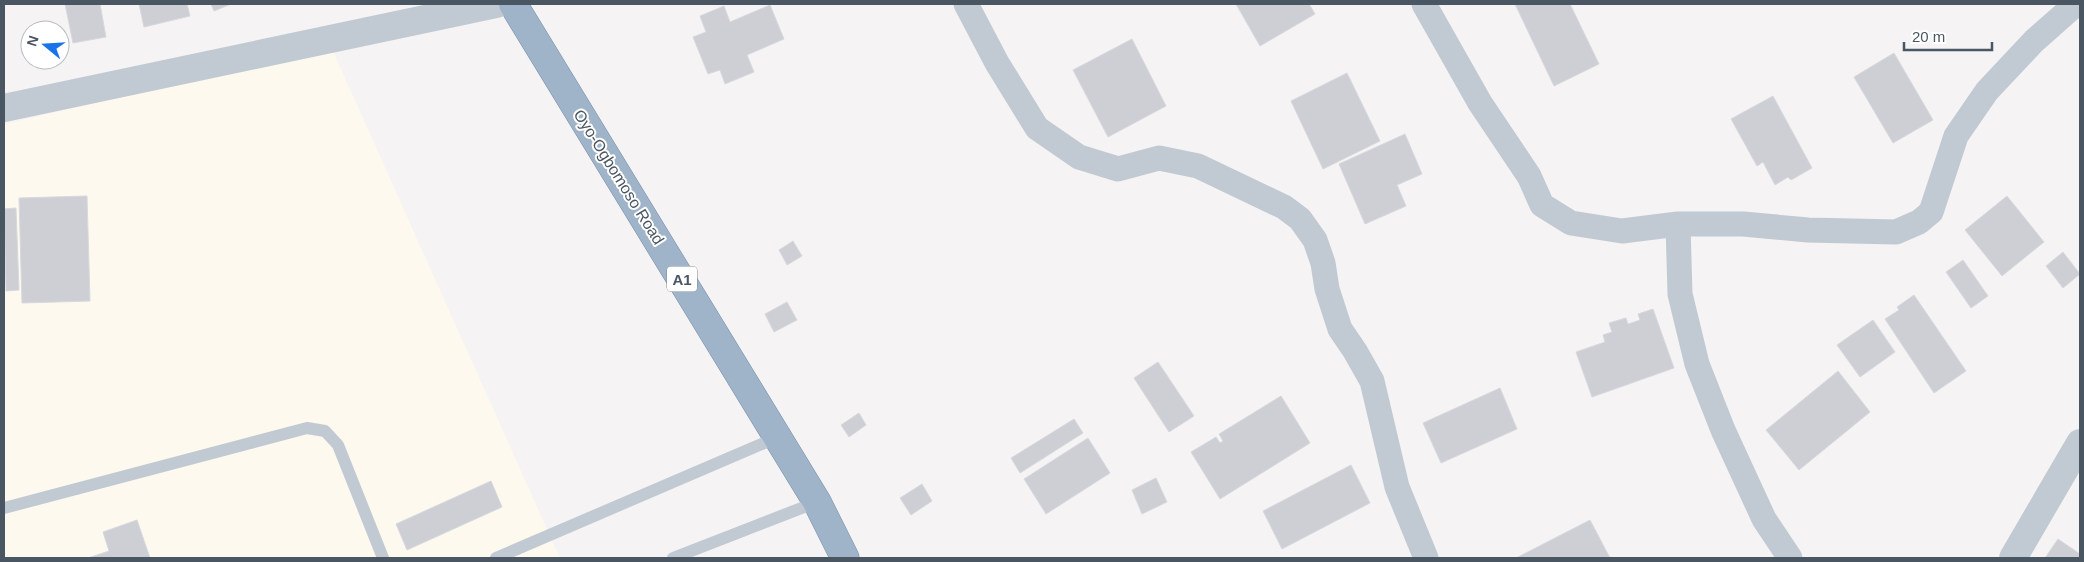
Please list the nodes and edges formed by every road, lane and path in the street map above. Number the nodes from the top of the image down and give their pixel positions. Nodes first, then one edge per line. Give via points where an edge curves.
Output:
1 (496, 4) edge
2 (513, 4) edge
3 (966, 4) edge
4 (1424, 4) edge
5 (2076, 4) edge
6 (4, 108) edge
7 (1678, 224) junction
8 (778, 437) junction
9 (2080, 443) edge
10 (817, 502) junction
11 (4, 508) edge
12 (382, 558) edge
13 (496, 558) edge
14 (673, 558) edge
15 (845, 558) edge
16 (1426, 558) edge
17 (1790, 558) edge
18 (2013, 558) edge

1 - 6 street
2 - 8 highway, Oyo-Ogbomoso Road / A1
3 - 16 street via 997,64 1037,128 1079,157 1118,169 1160,158 1198,166 1284,207 1300,219 1315,240 1340,329 1372,380 1397,487
4 - 7 street via 1480,103 1529,176 1542,205 1571,223 1622,232
5 - 7 street via 2034,41 1987,91 1956,136 1931,212 1920,222 1896,232
7 - 17 street via 1680,294 1698,364 1723,430 1764,519
8 - 10 highway, Oyo-Ogbomoso Road / A1
8 - 13 lane
9 - 18 street
10 - 14 lane
10 - 15 highway, Oyo-Ogbomoso Road / A1
11 - 12 lane via 307,428 325,431 338,444

